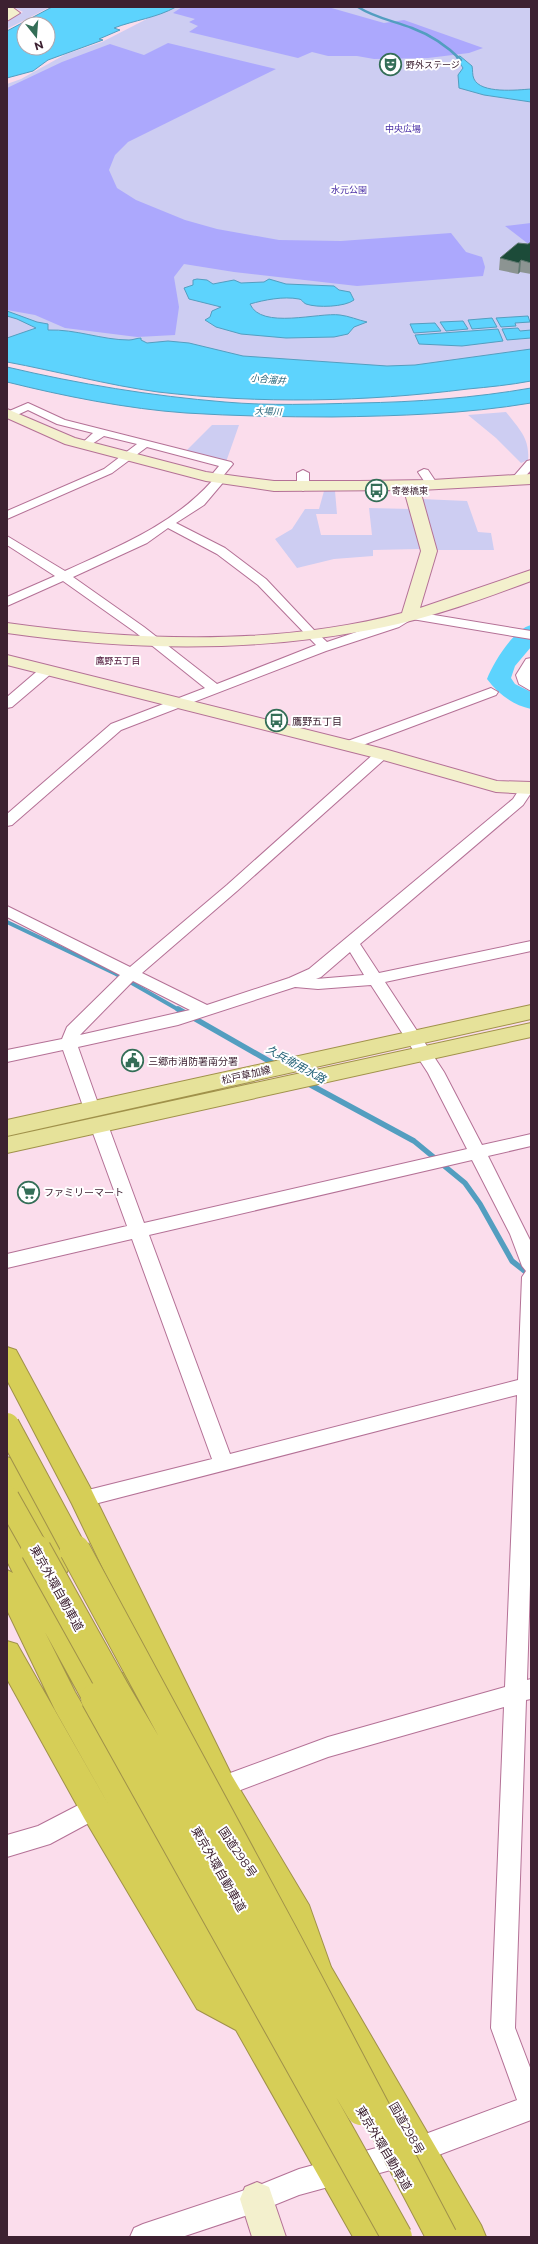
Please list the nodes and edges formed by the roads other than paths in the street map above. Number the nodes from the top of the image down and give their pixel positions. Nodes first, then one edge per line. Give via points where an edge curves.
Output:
1 (7, 8) edge
2 (7, 18) edge
3 (10, 417) edge
4 (61, 422) junction
5 (43, 430) junction
6 (102, 432) junction
7 (145, 444) junction
8 (86, 445) junction
9 (185, 454) junction
10 (130, 456) junction
11 (531, 463) edge
12 (170, 467) junction
13 (424, 472) dead end
14 (217, 478) junction
15 (525, 478) edge
16 (432, 485) junction
17 (411, 486) junction
18 (7, 515) edge
19 (169, 524) junction
20 (7, 540) edge
21 (65, 575) junction
22 (531, 576) edge
23 (7, 602) edge
24 (410, 615) junction
25 (7, 628) edge
26 (309, 633) junction
27 (531, 634) edge
28 (157, 642) junction
29 (325, 646) junction
30 (7, 660) edge
31 (531, 662) edge
32 (47, 670) junction
33 (531, 687) edge
34 (215, 689) junction
35 (491, 692) dead end
36 (177, 703) junction
37 (7, 704) edge
38 (350, 745) junction
39 (382, 754) junction
40 (529, 788) edge
41 (7, 822) edge
42 (7, 911) edge
43 (352, 944) junction
44 (531, 946) edge
45 (131, 974) junction
46 (375, 979) junction
47 (295, 982) junction
48 (201, 1012) junction
49 (531, 1012) edge
50 (531, 1030) edge
51 (69, 1043) junction
52 (420, 1046) junction
53 (7, 1056) edge
54 (96, 1117) junction
55 (7, 1128) edge
56 (531, 1140) edge
57 (7, 1145) edge
58 (478, 1152) junction
59 (137, 1232) junction
60 (525, 1233) edge
61 (7, 1261) edge
62 (531, 1266) edge
63 (531, 1282) edge
64 (529, 1345) edge
65 (7, 1357) edge
66 (527, 1385) junction
67 (7, 1425) edge
68 (224, 1464) junction
69 (7, 1468) edge
70 (7, 1498) edge
71 (83, 1499) junction
72 (7, 1536) edge
73 (7, 1570) edge
74 (7, 1582) edge
75 (7, 1653) edge
76 (523, 1692) edge
77 (96, 1698) junction
78 (222, 1786) junction
79 (94, 1808) junction
80 (7, 1846) edge
81 (318, 1971) junction
82 (247, 2019) junction
83 (531, 2104) edge
84 (531, 2107) edge
85 (420, 2149) junction
86 (334, 2171) junction
87 (257, 2199) junction
88 (143, 2237) edge
89 (270, 2237) edge
90 (372, 2237) edge
91 (396, 2237) edge
92 (437, 2237) edge
93 (442, 2237) edge
94 (469, 2237) edge

1 - 2 street via 15,13
3 - 4 street via 28,406
3 - 5 street
4 - 5 street
4 - 6 street
5 - 8 street
6 - 7 street
6 - 8 street
7 - 9 street
7 - 10 street
8 - 10 street
9 - 12 street
9 - 14 street via 227,464
10 - 12 street
10 - 18 street via 108,471
11 - 15 street
12 - 14 street
13 - 16 street
14 - 17 street via 274,486 303,480
14 - 19 street via 200,502
15 - 16 street
16 - 17 street
17 - 24 street via 429,551
19 - 21 street via 143,540
19 - 26 street via 221,550 229,559 262,582
20 - 21 street
21 - 23 street
21 - 28 street
22 - 24 street via 477,596
24 - 26 street
24 - 27 street
24 - 29 street via 394,624
25 - 28 street via 68,637
26 - 28 street via 222,641
26 - 29 street
28 - 34 street
29 - 34 street
30 - 32 street
31 - 33 street via 523,675 524,681
32 - 36 street
32 - 37 street
34 - 36 street
35 - 38 street
36 - 38 street
36 - 41 street via 116,727
38 - 39 street
39 - 40 street via 496,786
39 - 45 street
40 - 43 street via 518,802
42 - 45 street
43 - 46 street
43 - 47 street via 315,973
44 - 46 street
45 - 48 street
45 - 51 street via 73,1031
46 - 47 street via 318,984
46 - 52 street
47 - 48 street
48 - 51 street via 178,1020
49 - 52 main road, 松戸草加線
50 - 52 main road, 松戸草加線
51 - 53 street
51 - 54 street
52 - 54 main road, 松戸草加線
52 - 58 street
54 - 55 main road, 松戸草加線
54 - 57 main road, 松戸草加線
54 - 59 street
56 - 58 street
58 - 59 street
58 - 60 street
59 - 61 street
59 - 68 street
60 - 62 street
63 - 64 street
64 - 66 street
65 - 71 highway
66 - 68 street
66 - 76 street
67 - 93 highway, bridge via 287,1942
68 - 71 street
69 - 81 highway, 国道298号 via 110,1661
70 - 92 highway, 東京外環自動車道, bridge via 118,1696 276,1968
71 - 78 highway
72 - 77 highway, 東京外環自動車道
73 - 77 highway via 61,1658
74 - 82 highway via 65,1701
75 - 79 highway
76 - 78 street via 328,1747
76 - 83 street via 503,2028
77 - 91 highway, 東京外環自動車道, bridge
78 - 81 highway via 298,1916
79 - 80 street via 42,1836
79 - 82 highway via 208,1998
81 - 85 highway, 国道298号
82 - 86 highway
84 - 85 street
85 - 86 street
85 - 94 highway, 国道298号
86 - 87 street
86 - 90 highway
87 - 88 street
87 - 89 street

